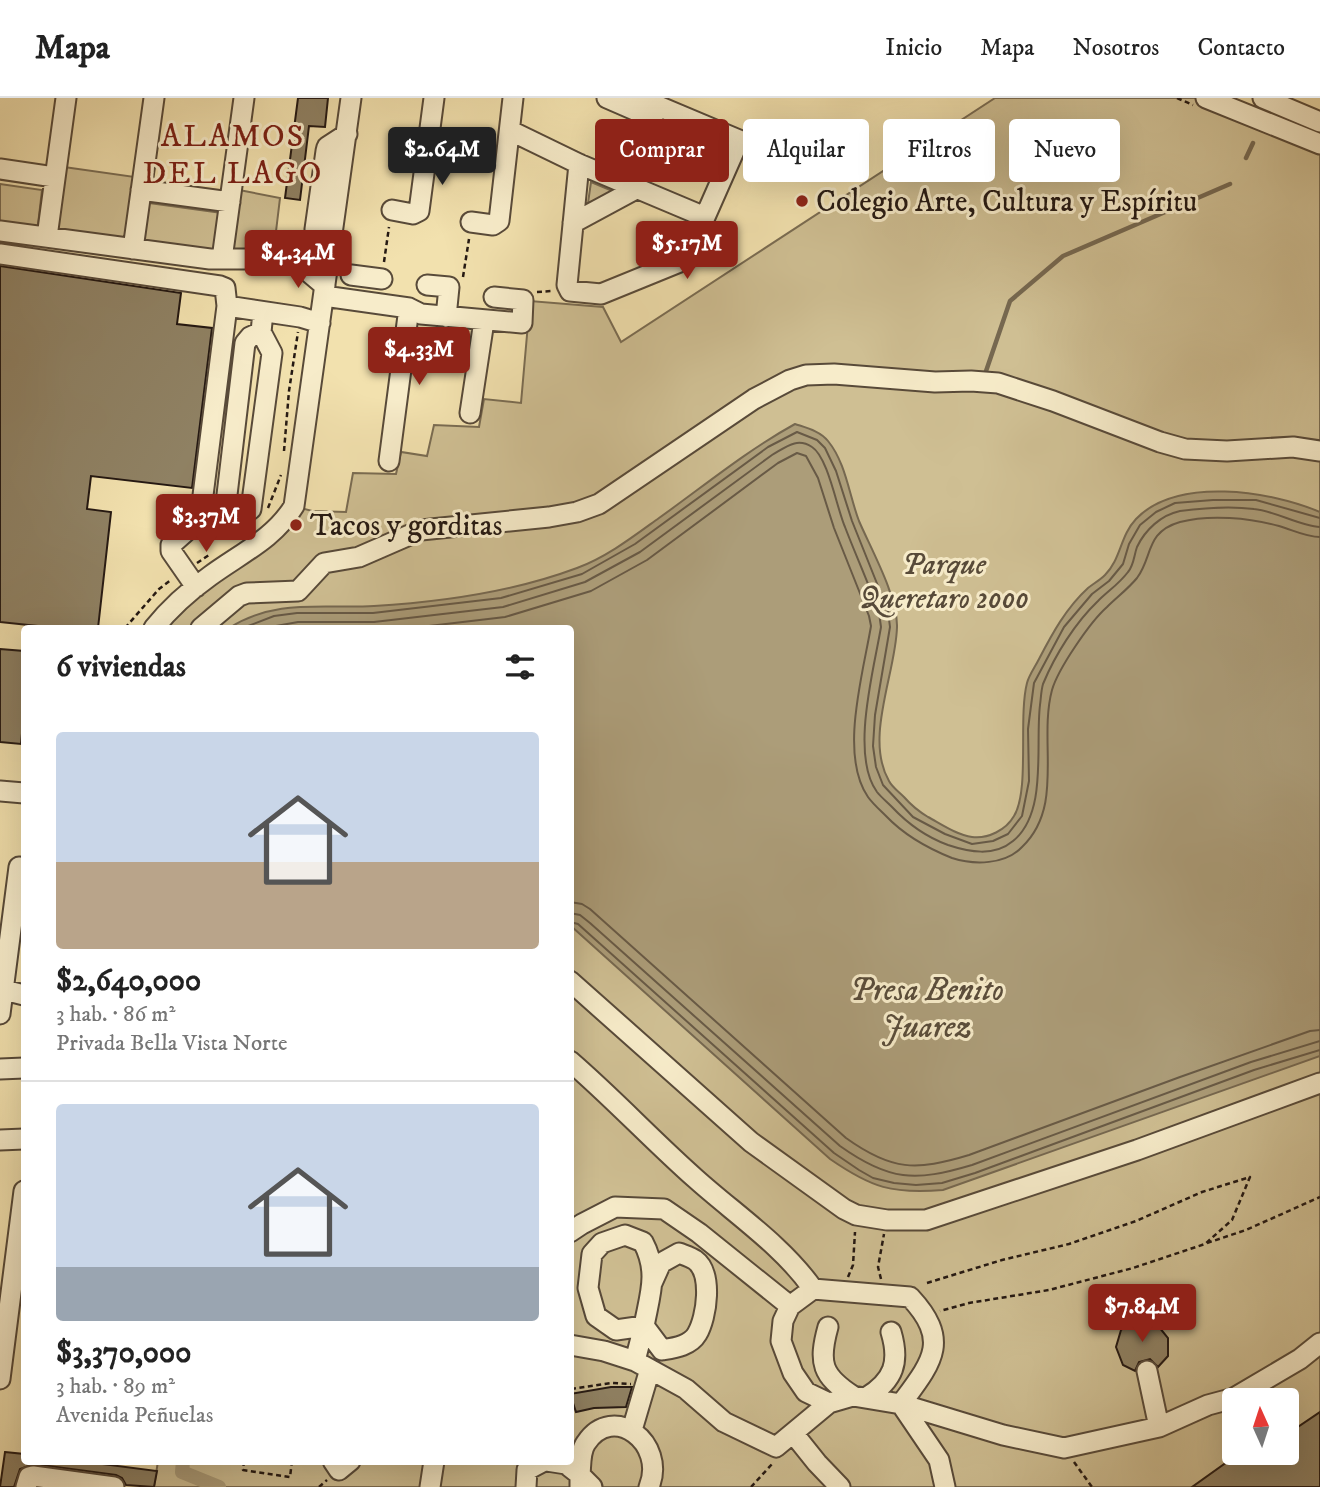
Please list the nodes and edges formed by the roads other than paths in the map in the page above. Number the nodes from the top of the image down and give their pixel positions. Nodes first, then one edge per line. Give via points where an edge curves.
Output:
1 (66, 98) edge
2 (154, 98) edge
3 (244, 98) edge
4 (352, 98) edge
5 (434, 98) edge
6 (513, 98) edge
7 (607, 98) edge
8 (639, 98) edge
9 (1206, 98) edge
10 (1263, 98) edge
11 (660, 114) junction
12 (1320, 121) edge
13 (510, 131) junction
14 (1320, 144) edge
15 (579, 164) junction
16 (0, 169) edge
17 (54, 177) junction
18 (636, 189) junction
19 (141, 190) junction
20 (230, 202) junction
21 (392, 210) road end
22 (705, 217) junction
23 (471, 222) road end
24 (573, 223) junction
25 (0, 231) edge
26 (47, 237) junction
27 (332, 238) junction
28 (133, 248) junction
29 (0, 254) edge
30 (222, 259) junction
31 (263, 259) junction
32 (351, 275) dead end
33 (427, 285) dead end
34 (494, 298) dead end
35 (323, 303) junction
36 (373, 303) junction
37 (227, 306) junction
38 (413, 314) junction
39 (446, 317) junction
40 (484, 321) junction
41 (262, 322) junction
42 (470, 413) dead end
43 (1320, 451) edge
44 (389, 461) dead end
45 (200, 519) junction
46 (225, 520) junction
47 (196, 587) junction
48 (156, 625) edge
49 (205, 625) edge
50 (0, 791) edge
51 (21, 793) edge
52 (19, 867) dead end
53 (7, 905) edge
54 (574, 985) edge
55 (2, 990) edge
56 (21, 994) edge
57 (0, 1014) edge
58 (574, 1064) edge
59 (21, 1068) edge
60 (0, 1069) edge
61 (1320, 1083) edge
62 (21, 1139) edge
63 (0, 1140) edge
64 (574, 1230) edge
65 (21, 1252) edge
66 (19, 1283) edge
67 (652, 1283) junction
68 (813, 1289) junction
69 (790, 1306) junction
70 (644, 1326) junction
71 (828, 1327) dead end
72 (891, 1332) dead end
73 (1320, 1343) edge
74 (574, 1346) edge
75 (1147, 1371) dead end
76 (643, 1372) junction
77 (0, 1379) edge
78 (860, 1397) junction
79 (829, 1403) junction
80 (901, 1404) junction
81 (1159, 1427) junction
82 (632, 1430) junction
83 (793, 1433) junction
84 (433, 1465) edge
85 (538, 1465) edge
86 (567, 1465) edge
87 (584, 1483) edge
88 (26, 1487) edge
89 (114, 1487) edge
90 (430, 1487) edge
91 (526, 1487) edge
92 (649, 1487) edge
93 (840, 1487) edge
94 (945, 1487) edge

1 - 17 street
2 - 19 street
3 - 20 street
4 - 27 street
5 - 21 street via 419,211
6 - 13 street
7 - 11 street
8 - 11 street
9 - 14 street
10 - 12 street
11 - 22 street via 737,146
13 - 15 street
13 - 23 street via 499,221 493,225
15 - 18 street
15 - 24 street
16 - 17 street
17 - 26 street
18 - 22 street
18 - 24 street
19 - 20 street
19 - 28 street
20 - 30 street
22 - 24 street via 687,259 601,294 568,288
25 - 26 street
26 - 28 street
27 - 31 street
27 - 35 street
28 - 30 street
29 - 37 street via 220,286 228,293
30 - 31 street
31 - 35 street via 306,270
32 - 36 street via 379,279
33 - 39 street via 455,288
34 - 40 street via 523,300 521,325
35 - 36 street
35 - 38 street
35 - 41 street via 300,317
35 - 47 street via 294,506 278,528
36 - 38 street
37 - 41 street
37 - 45 street
38 - 39 street
38 - 44 street
39 - 40 street
40 - 42 street
41 - 46 street via 245,343
41 - 46 street via 272,353 251,509 236,520
43 - 49 street via 1293,447 1185,449 998,383 806,375 754,399 599,504 549,517 421,530 359,557 328,562 294,592 239,596
45 - 46 street
45 - 47 street via 171,545
47 - 48 street
50 - 51 street
52 - 53 street
53 - 55 street
54 - 61 street via 751,1142 856,1215 887,1220 926,1220
55 - 56 street
55 - 57 street
58 - 68 street via 694,1178 800,1269
59 - 60 street
62 - 63 street
64 - 69 street via 615,1207 664,1209
65 - 66 street
66 - 77 street
67 - 70 street
67 - 70 street via 661,1263 679,1253 696,1260 707,1280 706,1307 696,1336 680,1347 662,1350
67 - 70 street via 652,1258 643,1242 625,1235 602,1243 592,1254 588,1289 596,1316 615,1330
68 - 69 street
68 - 80 street via 910,1297 927,1315 934,1338 927,1370
69 - 79 street via 781,1341 793,1373 806,1392
70 - 76 street
71 - 78 street via 822,1350 824,1369 839,1387
72 - 78 street via 894,1371 879,1390
73 - 81 street via 1234,1398
74 - 76 street via 604,1351
75 - 81 street
76 - 82 street
76 - 83 street via 686,1390 724,1422 776,1447
78 - 79 street
78 - 80 street
79 - 83 street
80 - 81 street via 1064,1448
80 - 94 street via 939,1460
82 - 87 street via 597,1430 584,1445
82 - 92 street via 652,1456
83 - 93 street
84 - 90 street
85 - 91 street via 527,1470
86 - 87 street
88 - 89 street via 33,1476

